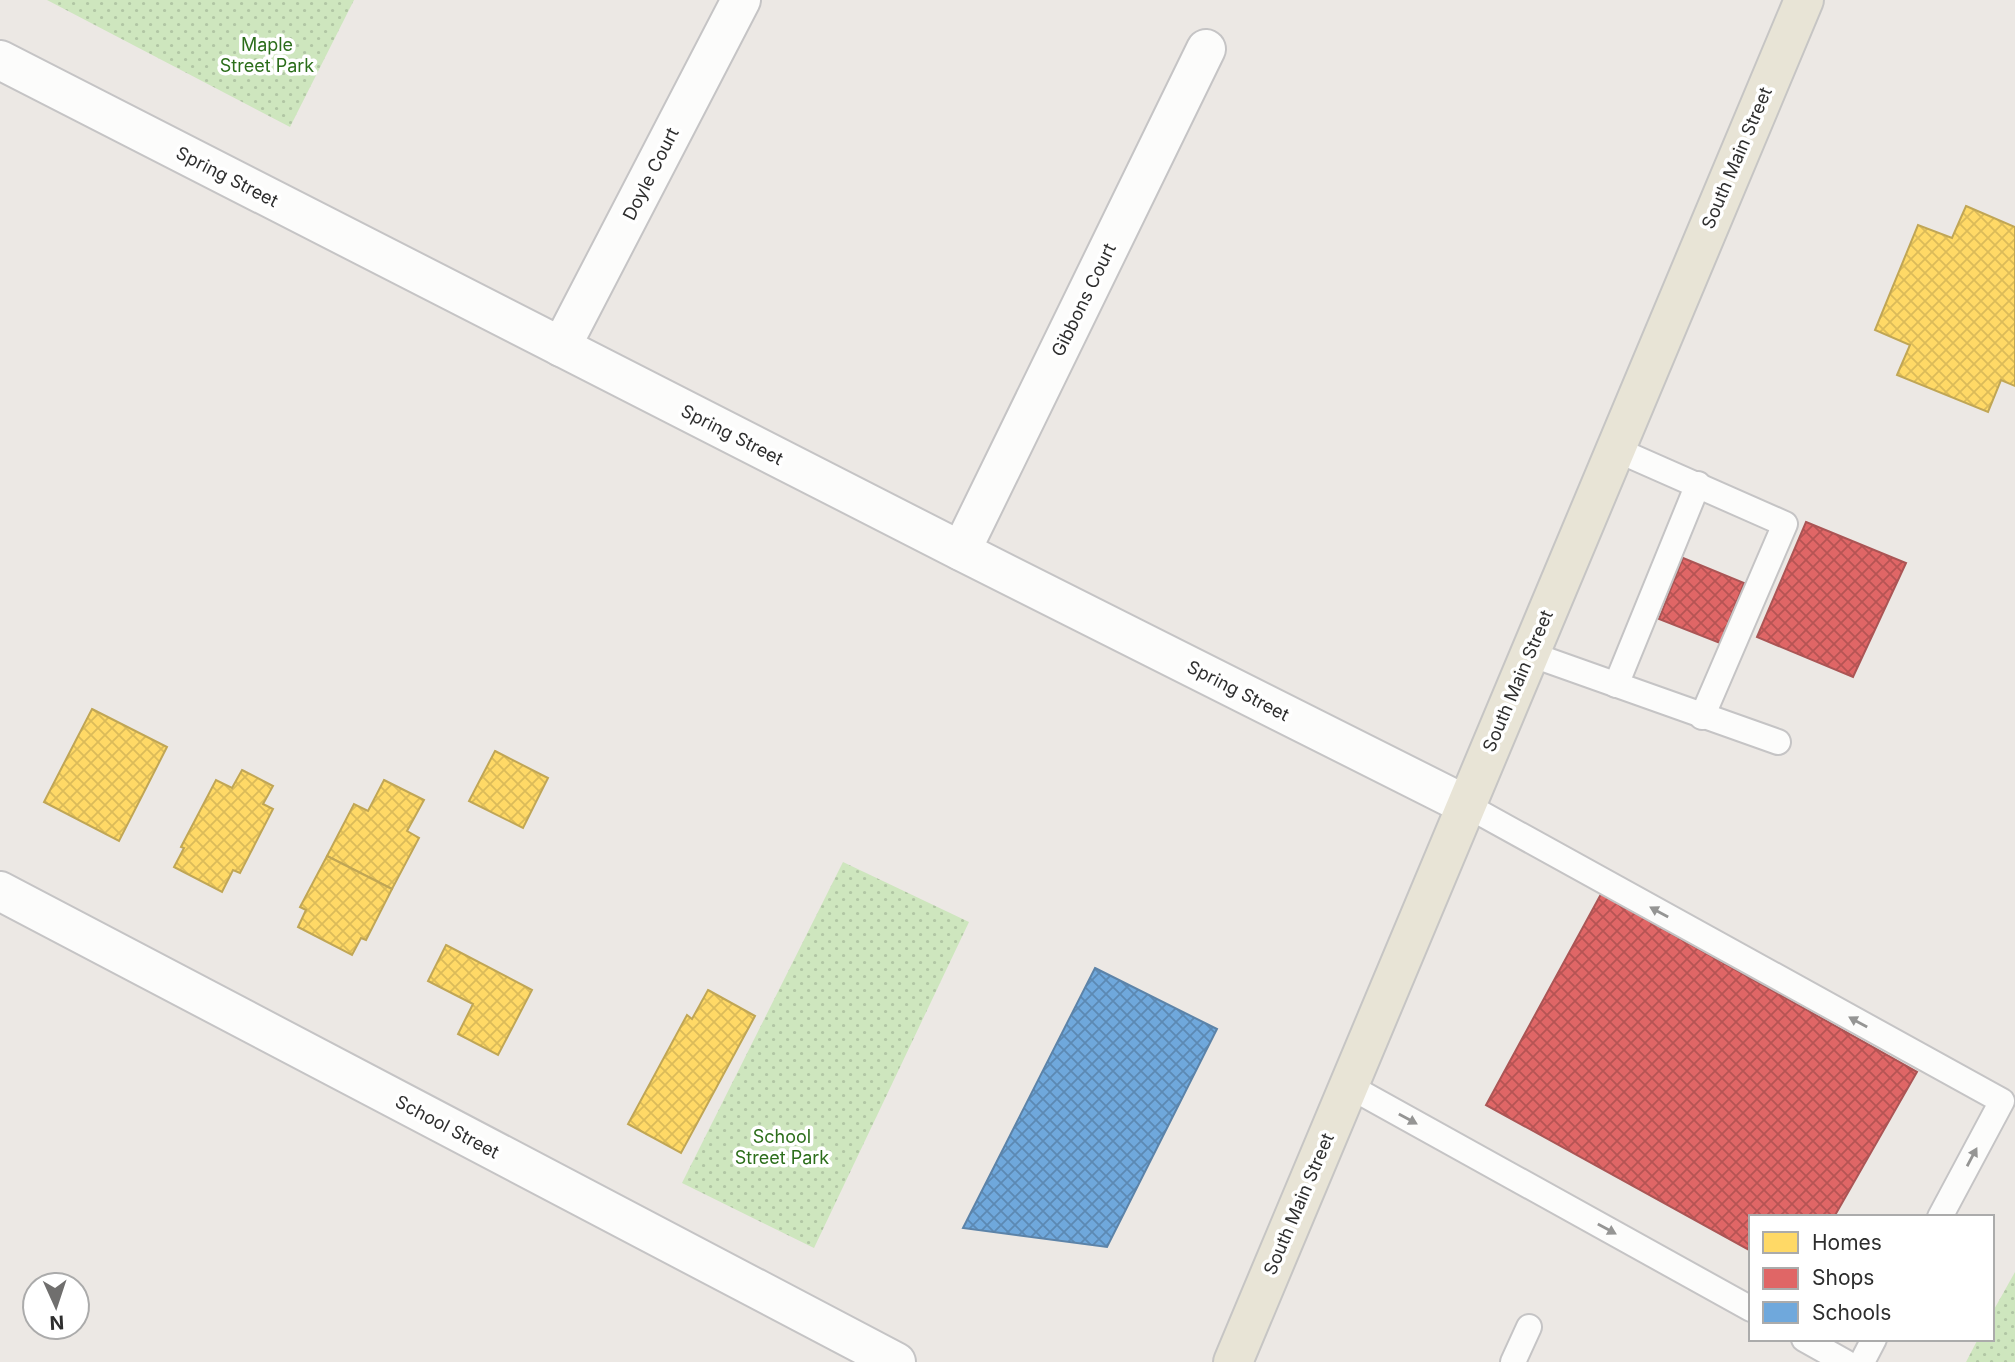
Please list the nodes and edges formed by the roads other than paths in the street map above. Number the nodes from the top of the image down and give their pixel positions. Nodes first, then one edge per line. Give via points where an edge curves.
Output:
1 (741, 0) edge
2 (1804, 0) edge
3 (1206, 49) dead end
4 (0, 60) edge
5 (561, 347) junction
6 (1615, 449) junction
7 (1698, 484) junction
8 (961, 551) junction
9 (1530, 654) junction
10 (1616, 685) junction
11 (1702, 716) junction
12 (1778, 742) dead end
13 (1466, 805) junction
14 (0, 891) edge
15 (1349, 1086) junction
16 (1941, 1215) edge
17 (1749, 1309) edge
18 (1529, 1327) dead end
19 (1808, 1341) edge
20 (1873, 1341) edge
21 (895, 1362) edge
22 (1233, 1362) edge
23 (1513, 1362) edge
24 (1845, 1362) edge
25 (1862, 1362) edge

1 - 5 street, Doyle Court
2 - 6 main road, South Main Street
3 - 8 street, Gibbons Court
4 - 5 street, Spring Street
5 - 8 street, Spring Street
6 - 7 lane
6 - 9 main road, South Main Street
7 - 10 lane
7 - 11 lane via 1784,524
8 - 13 street, Spring Street
9 - 10 lane
9 - 13 main road, South Main Street
10 - 11 lane
11 - 12 lane
13 - 15 main road, South Main Street
16 -> 13 lane via 2002,1101
14 - 21 street, School Street
15 -> 17 lane
15 - 22 main road, South Main Street
18 - 23 lane
19 - 24 lane
20 - 25 lane

